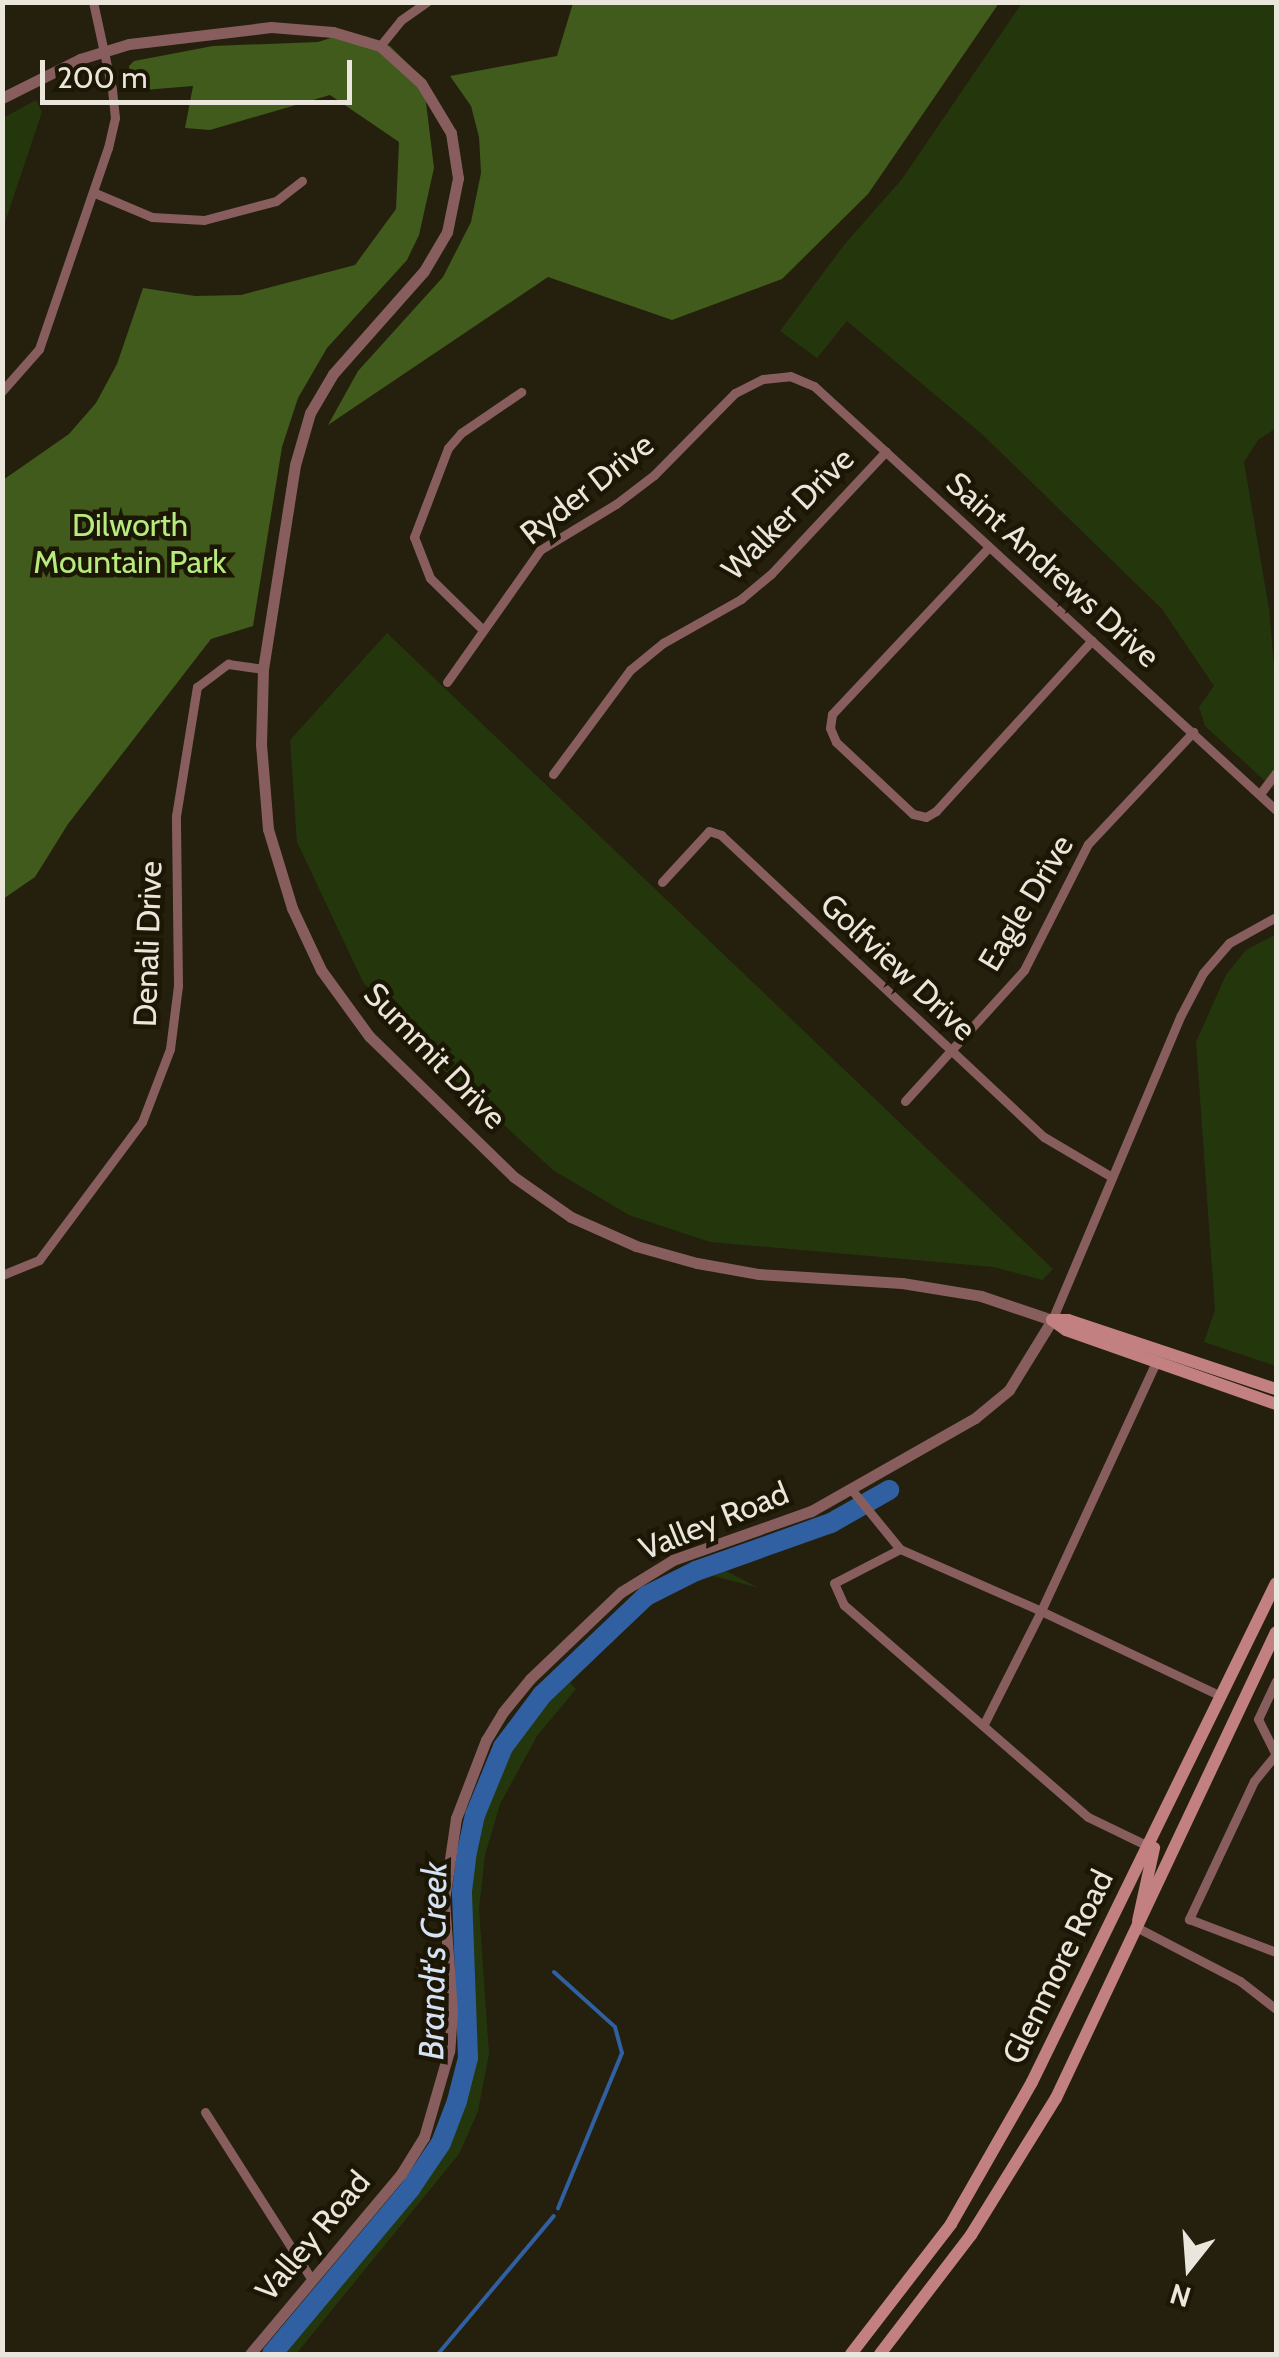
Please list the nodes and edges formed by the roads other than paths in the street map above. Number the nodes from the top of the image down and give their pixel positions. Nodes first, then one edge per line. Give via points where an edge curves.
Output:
1 (92, 2) edge
2 (427, 2) edge
3 (380, 46) junction
4 (106, 51) junction
5 (2, 98) edge
6 (302, 181) dead end
7 (95, 194) junction
8 (790, 376) joint
9 (2, 391) edge
10 (520, 392) dead end
11 (886, 451) junction
12 (990, 547) junction
13 (481, 628) junction
14 (1092, 640) junction
15 (263, 669) junction
16 (447, 682) dead end
17 (1193, 732) junction
18 (1276, 773) edge
19 (552, 774) dead end
20 (1260, 794) junction
21 (1276, 810) edge
22 (662, 882) dead end
23 (1276, 917) edge
24 (950, 1050) junction
25 (904, 1101) dead end
26 (1112, 1177) junction
27 (2, 1275) edge
28 (1052, 1320) junction
29 (1156, 1362) junction
30 (1276, 1389) edge
31 (1276, 1404) edge
32 (851, 1489) junction
33 (900, 1549) junction
34 (1276, 1583) edge
35 (1041, 1612) junction
36 (1276, 1632) edge
37 (1276, 1682) edge
38 (1221, 1696) junction
39 (984, 1724) junction
40 (1274, 1752) edge
41 (1166, 1812) junction
42 (1148, 1846) junction
43 (1138, 1928) junction
44 (1276, 1952) edge
45 (1276, 2009) edge
46 (205, 2112) dead end
47 (312, 2280) junction
48 (250, 2354) edge
49 (851, 2354) edge
50 (880, 2354) edge

1 - 4 street
2 - 3 street via 400,20
3 - 4 street, Summit Drive via 333,32 271,27
3 - 15 street, Summit Drive via 422,83 451,134 458,178 447,232 424,271 333,374 310,413
4 - 5 street, Summit Drive
4 - 7 street via 114,118
6 - 7 street via 276,201 204,220 152,217
7 - 9 street via 39,349
8 - 11 street, Saint Andrews Drive via 814,386
8 - 13 street, Ryder Drive via 763,379 735,394 654,474 540,550
10 - 13 street via 448,448 414,537 430,578
11 - 12 street, Saint Andrews Drive
11 - 19 street, Walker Drive via 772,574 630,670
12 - 14 street, Saint Andrews Drive
12 - 14 street via 832,714 836,742 913,814 936,811
13 - 16 street, Ryder Drive
14 - 17 street, Saint Andrews Drive
15 - 27 street, Denali Drive via 228,664 196,687 176,816 178,986 170,1049 142,1122 39,1260
15 - 28 street, Summit Drive via 268,829 292,908 321,970 369,1036 514,1176 571,1217 696,1264 902,1283 981,1296
17 - 20 street, Saint Andrews Drive
17 - 24 street, Eagle Drive via 1088,844 1024,970
18 - 20 street
20 - 21 street, Saint Andrews Drive
22 - 24 street, Golfview Drive via 709,831 721,835
23 - 26 street, Valley Road via 1229,944 1204,974
24 - 25 street, Eagle Drive
24 - 26 street, Golfview Drive via 1044,1137
26 - 28 street, Valley Road
28 - 29 main road, Summit Drive
28 - 30 main road, Summit Drive
28 - 32 street, Valley Road via 1009,1390 987,1409
29 - 31 main road, Summit Drive
29 - 35 street
32 - 33 street
32 - 47 street, Valley Road via 771,1528 673,1560 621,1592 503,1712 456,1818 444,1900 452,2012 440,2092 401,2174
33 - 35 street
33 - 39 street via 834,1583 844,1605
34 - 38 main road, Glenmore Road
35 - 38 street
35 - 39 street
36 - 43 main road, Glenmore Road
37 - 40 street via 1258,1719
38 - 41 main road, Glenmore Road
39 - 42 street via 1088,1817
40 - 44 street via 1189,1919
41 - 42 main road, Glenmore Road
41 - 43 main road
42 - 49 main road, Glenmore Road via 1032,2082 951,2224
43 - 45 street via 1240,1981
43 - 50 main road, Glenmore Road via 1024,2152 971,2235
46 - 47 street
47 - 48 street, Valley Road

